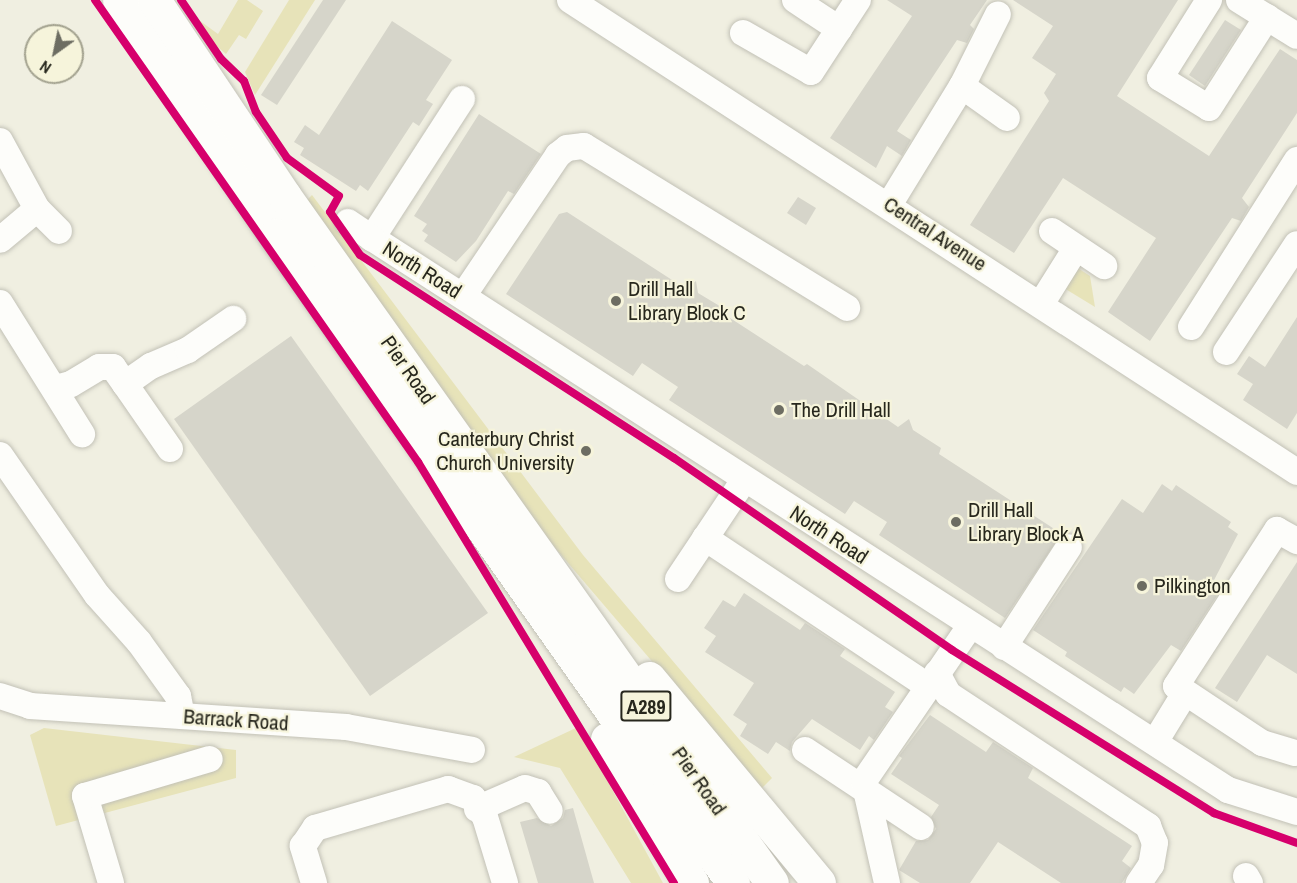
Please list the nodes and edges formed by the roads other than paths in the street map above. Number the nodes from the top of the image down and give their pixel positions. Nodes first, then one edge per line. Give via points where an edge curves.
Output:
1 (119, 0) edge
2 (154, 0) edge
3 (570, 0) edge
4 (795, 0) edge
5 (858, 0) edge
6 (1209, 0) edge
7 (1239, 0) edge
8 (998, 14) dead end
9 (1267, 17) junction
10 (839, 29) junction
11 (743, 33) dead end
12 (1297, 36) edge
13 (962, 86) junction
14 (462, 99) dead end
15 (1007, 118) dead end
16 (0, 141) edge
17 (1297, 160) edge
18 (889, 205) junction
19 (37, 209) junction
20 (348, 222) dead end
21 (59, 231) dead end
22 (1052, 231) dead end
23 (1, 236) edge
24 (372, 238) junction
25 (1297, 244) edge
26 (1077, 248) junction
27 (1104, 266) dead end
28 (463, 296) junction
29 (0, 303) edge
30 (1041, 304) junction
31 (847, 308) dead end
32 (233, 318) dead end
33 (1191, 327) dead end
34 (1226, 352) dead end
35 (125, 384) junction
36 (55, 388) junction
37 (82, 434) dead end
38 (170, 449) dead end
39 (0, 455) edge
40 (1297, 472) edge
41 (744, 480) junction
42 (520, 530) junction
43 (705, 538) junction
44 (1297, 541) edge
45 (1069, 547) dead end
46 (678, 579) dead end
47 (970, 626) junction
48 (1004, 647) junction
49 (587, 678) junction
50 (932, 679) junction
51 (1185, 693) junction
52 (0, 696) edge
53 (182, 716) junction
54 (1155, 742) junction
55 (472, 750) dead end
56 (805, 750) dead end
57 (1295, 753) dead end
58 (210, 759) dead end
59 (866, 791) junction
60 (477, 809) junction
61 (550, 811) dead end
62 (1297, 812) edge
63 (921, 827) dead end
64 (111, 883) edge
65 (314, 883) edge
66 (505, 883) edge
67 (692, 883) edge
68 (733, 883) edge
69 (772, 883) edge
70 (819, 883) edge
71 (887, 883) edge
72 (1139, 883) edge

1 - 49 main road, Pier Road / A289 via 275,235
2 - 42 main road, Pier Road / A289 via 278,186
3 - 18 street, Central Avenue
4 - 10 street
5 - 10 street
6 - 9 street via 1160,78 1209,108
7 - 9 street
8 - 13 street
9 - 12 street
10 - 11 street via 811,72
13 - 15 street
13 - 18 street
14 - 24 street, North Road via 396,195
16 - 19 street
17 - 33 street
18 - 30 street, Central Avenue
19 - 21 street
19 - 23 street
20 - 24 street, North Road
22 - 26 street
24 - 28 street, North Road
25 - 34 street
26 - 27 street
26 - 30 street
28 - 31 street via 558,155 567,148 584,146
28 - 41 street, North Road
29 - 36 street
30 - 40 street, Central Avenue
32 - 35 street via 188,350 151,366
35 - 36 street via 113,367 99,367 69,385
35 - 38 street
36 - 37 street
39 - 53 street via 97,595 139,642 178,696
41 - 43 street
41 - 47 street, North Road
42 - 69 main road, Pier Road / A289
42 - 70 main road via 696,732
43 - 46 street
43 - 50 street
44 - 51 street via 1277,530 1176,686
45 - 48 street
47 - 48 street, North Road
47 - 50 street
48 - 54 street, North Road
49 - 67 main road via 603,733
49 - 68 main road, Pier Road / A289
50 - 59 street via 864,781
50 - 72 street via 948,694 1148,826 1155,843 1151,865
51 - 54 street
51 - 57 street via 1262,743
52 - 53 street, Barrack Road via 30,706
53 - 55 street, Barrack Road via 346,727
54 - 62 street, North Road via 1228,790
56 - 59 street
58 - 64 street via 85,796
59 - 63 street
59 - 71 street
60 - 61 street via 525,788 538,792
60 - 65 street via 473,798 448,789 315,828 303,846
60 - 66 street via 485,817

